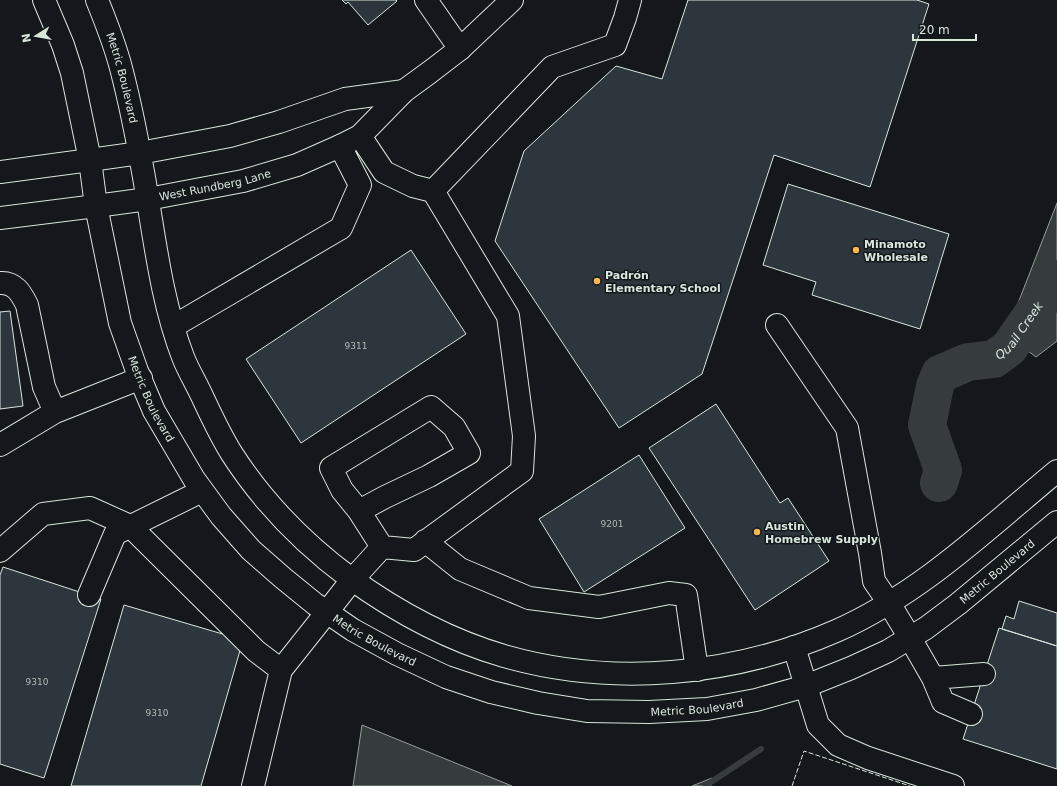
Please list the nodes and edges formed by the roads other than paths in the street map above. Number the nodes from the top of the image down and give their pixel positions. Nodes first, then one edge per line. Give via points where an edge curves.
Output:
1 (44, 0) edge
2 (97, 0) edge
3 (426, 0) edge
4 (512, 0) edge
5 (630, 0) edge
6 (460, 48) junction
7 (404, 91) junction
8 (360, 136) junction
9 (340, 146) junction
10 (140, 153) junction
11 (90, 160) junction
12 (0, 172) edge
13 (433, 191) junction
14 (148, 199) junction
15 (96, 206) junction
16 (0, 218) edge
17 (0, 284) edge
18 (777, 325) dead end
19 (174, 326) junction
20 (141, 378) junction
21 (55, 412) junction
22 (0, 445) edge
23 (1057, 471) edge
24 (202, 491) junction
25 (359, 511) junction
26 (1057, 522) edge
27 (130, 526) junction
28 (425, 541) junction
29 (382, 547) junction
30 (0, 552) edge
31 (352, 580) junction
32 (89, 596) dead end
33 (889, 604) junction
34 (327, 612) junction
35 (910, 638) junction
36 (794, 647) junction
37 (281, 670) junction
38 (697, 670) junction
39 (984, 674) dead end
40 (933, 678) junction
41 (806, 686) junction
42 (971, 714) dead end
43 (252, 786) edge
44 (953, 786) edge

1 - 11 main road, Metric Boulevard via 72,73
2 - 10 main road, Metric Boulevard via 121,67
3 - 6 main road
4 - 6 main road
5 - 13 main road via 615,45 552,67
6 - 7 main road
7 - 8 main road via 362,116
7 - 10 main road via 345,99 230,136
8 - 9 main road, West Rundberg Lane
8 - 13 main road via 384,172 412,186
9 - 14 main road, West Rundberg Lane via 297,164 243,180
9 - 19 main road via 360,185 341,228
10 - 11 main road
10 - 14 main road, Metric Boulevard
11 - 12 main road
11 - 15 main road, Metric Boulevard
13 - 28 main road via 508,316 524,436 522,471
14 - 15 main road, West Rundberg Lane
14 - 19 main road, Metric Boulevard via 159,268
15 - 16 main road, West Rundberg Lane
15 - 20 main road, Metric Boulevard via 120,323
17 - 21 main road via 15,286 27,305 44,387
18 - 33 main road via 847,428 874,581
19 - 31 main road, Metric Boulevard via 183,357 231,453 284,520
20 - 21 main road
20 - 24 main road, Metric Boulevard via 154,411
21 - 22 main road
23 - 33 main road, Metric Boulevard via 938,570
24 - 27 main road
24 - 34 main road, Metric Boulevard via 252,550
25 - 25 main road via 469,453 454,427 431,407 330,468 342,490
25 - 29 main road
26 - 35 main road, Metric Boulevard via 958,604
27 - 30 main road via 90,508 43,514
27 - 32 main road via 115,534
27 - 37 main road via 256,651
28 - 29 main road via 414,550
28 - 38 main road via 460,569 529,598 600,607 669,593 686,595
29 - 31 main road
31 - 34 main road
31 - 38 main road, Metric Boulevard via 377,598 418,621 463,642 506,656 592,672 648,674
33 - 35 main road
33 - 36 main road, Metric Boulevard via 836,631
34 - 37 main road
34 - 41 main road, Metric Boulevard via 353,630 446,677 491,692 587,711 649,712 707,709 756,700
35 - 40 main road
35 - 41 main road, Metric Boulevard via 888,651
36 - 38 main road, Metric Boulevard via 756,659
36 - 41 main road
37 - 43 main road
39 - 40 main road
40 - 42 main road via 943,702
41 - 44 main road via 818,725 838,745 868,758

